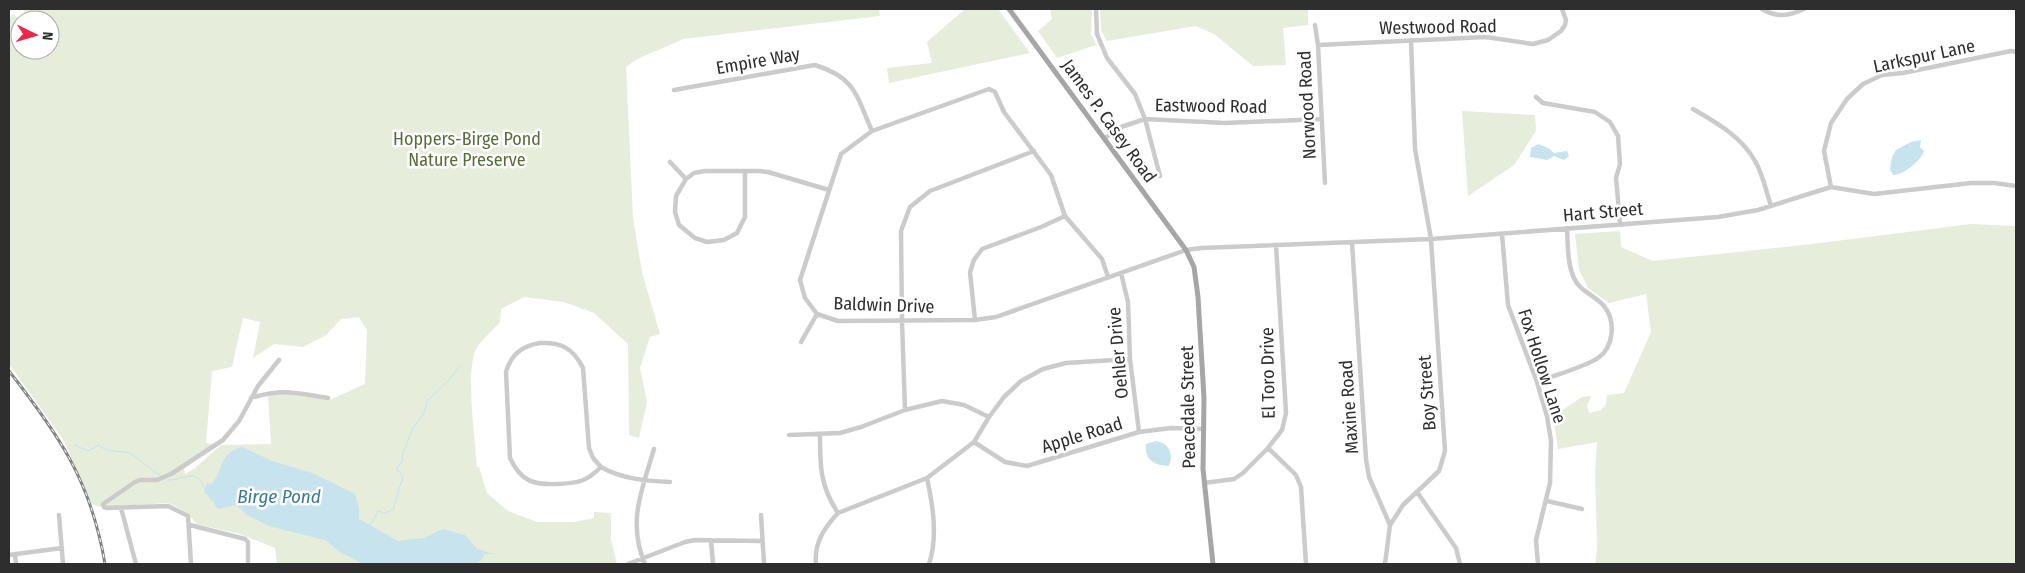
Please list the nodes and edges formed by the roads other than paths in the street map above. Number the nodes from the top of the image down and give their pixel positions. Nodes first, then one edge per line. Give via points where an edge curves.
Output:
1 (1010, 9) edge
2 (1096, 9) edge
3 (1562, 9) edge
4 (1762, 9) edge
5 (1804, 9) edge
6 (1315, 25) dead end
7 (1411, 40) junction
8 (1318, 45) junction
9 (2016, 52) edge
10 (674, 90) dead end
11 (1536, 98) dead end
12 (1693, 110) dead end
13 (1145, 119) junction
14 (1322, 119) junction
15 (872, 131) junction
16 (1105, 138) junction
17 (1034, 152) junction
18 (670, 162) dead end
19 (746, 171) junction
20 (1160, 176) dead end
21 (686, 179) junction
22 (1325, 183) dead end
23 (2016, 186) edge
24 (1831, 187) junction
25 (830, 190) junction
26 (1771, 206) junction
27 (1065, 216) junction
28 (1620, 223) junction
29 (1567, 228) junction
30 (1502, 234) junction
31 (1431, 239) junction
32 (1352, 243) junction
33 (1276, 246) junction
34 (1186, 250) junction
35 (1121, 273) junction
36 (1108, 277) junction
37 (817, 314) junction
38 (975, 320) junction
39 (902, 321) junction
40 (800, 342) dead end
41 (1130, 359) junction
42 (279, 360) dead end
43 (1536, 382) junction
44 (251, 398) junction
45 (328, 398) dead end
46 (905, 410) junction
47 (989, 417) junction
48 (1204, 429) junction
49 (1139, 432) junction
50 (789, 435) dead end
51 (820, 435) junction
52 (974, 442) junction
53 (1268, 448) junction
54 (654, 449) dead end
55 (600, 467) junction
56 (927, 478) junction
57 (644, 481) junction
58 (670, 482) dead end
59 (1204, 483) junction
60 (1417, 492) junction
61 (1547, 501) junction
62 (121, 508) junction
63 (1582, 510) dead end
64 (838, 513) junction
65 (59, 515) dead end
66 (761, 515) dead end
67 (190, 525) junction
68 (1390, 525) junction
69 (711, 540) junction
70 (762, 541) junction
71 (62, 548) junction
72 (15, 554) junction
73 (9, 555) edge
74 (643, 559) junction
75 (16, 564) edge
76 (63, 564) edge
77 (136, 564) edge
78 (192, 564) edge
79 (248, 564) edge
80 (628, 564) edge
81 (645, 564) edge
82 (713, 564) edge
83 (764, 564) edge
84 (816, 564) edge
85 (929, 564) edge
86 (1213, 564) edge
87 (1306, 564) edge
88 (1385, 564) edge
89 (1460, 564) edge
90 (1538, 564) edge

1 - 16 main road, James P. Casey Road
2 - 13 street via 1097,34 1107,58 1135,94
3 - 7 street, Westwood Road via 1565,25 1558,35 1542,42 1525,43 1486,37
4 - 5 street via 1784,16
6 - 8 street, Norwood Road
7 - 8 street, Westwood Road
7 - 31 street, Boy Street via 1415,149
8 - 14 street, Norwood Road
9 - 24 street, Larkspur Lane via 1882,75 1863,84 1847,99 1830,123 1824,151
10 - 15 street, Empire Way via 815,65 833,71 847,81 856,93
11 - 28 street via 1543,103 1595,112 1610,122 1618,136 1620,164 1616,178
12 - 26 street via 1738,138 1756,162
13 - 14 street, Eastwood Road via 1225,123
13 - 16 street, Eastwood Road via 1121,127
13 - 20 street
14 - 22 street, Norwood Road
15 - 17 street, Baldwin Drive via 984,90 992,90
15 - 25 street, Baldwin Drive via 841,154
16 - 34 main road, James P. Casey Road
17 - 27 street via 1051,175
17 - 39 street via 930,191 910,207 901,231
18 - 21 street
19 - 21 street via 704,171
19 - 21 street via 745,218 736,233 724,240 707,242 695,238 679,225 675,212 676,196
19 - 25 street via 768,172
23 - 24 street, Hart Street via 1971,184 1874,194
24 - 26 street, Hart Street
25 - 37 street, Baldwin Drive via 800,280 805,298
26 - 28 street, Hart Street via 1741,214
27 - 36 street via 1102,259
27 - 38 street via 982,249 970,272
28 - 29 street, Hart Street
29 - 30 street, Hart Street
29 - 43 street via 1574,278 1583,291 1605,308 1612,331 1608,345 1598,358
30 - 31 street, Hart Street
30 - 43 street, Fox Hollow Lane via 1508,305
31 - 32 street, Hart Street
31 - 60 street, Boy Street via 1445,450 1439,471
32 - 33 street, Hart Street
32 - 68 street, Maxine Road via 1366,459 1369,476
33 - 34 street, Hart Street
33 - 53 street, El Toro Drive via 1286,413 1282,430
34 - 35 street, Baldwin Drive
34 - 48 main road, Peacedale Street via 1194,267 1198,297
35 - 36 street, Baldwin Drive
35 - 41 street, Oehler Drive via 1128,302
36 - 38 street, Baldwin Drive via 996,317
37 - 39 street, Baldwin Drive via 838,321
37 - 40 street
38 - 39 street, Baldwin Drive
39 - 46 street
41 - 47 street via 1066,363 1042,369 1021,381
41 - 49 street, Oehler Drive
42 - 44 street
43 - 61 street, Fox Hollow Lane via 1551,441 1552,469
44 - 45 street via 288,391
44 - 62 street via 239,422 224,440 171,474 130,485 105,502 103,507
46 - 47 street via 942,401 964,405
46 - 51 street via 861,427
47 - 52 street
48 - 49 street, Apple Road via 1171,428
48 - 59 main road, Peacedale Street
49 - 52 street, Apple Road via 1028,466 1005,462
50 - 51 street
51 - 64 street via 820,466 827,497
52 - 56 street
53 - 59 street, El Toro Drive via 1234,479
53 - 87 street via 1296,475 1301,487
54 - 57 street
55 - 55 street via 589,448 583,368 578,357 570,349 554,342 528,345 520,350 511,359 506,372 510,458 515,468 535,484 544,484 581,482 591,478
55 - 57 street
56 - 64 street
56 - 85 street via 934,511 933,553
57 - 58 street
57 - 74 street via 636,518 637,539
59 - 86 main road, Peacedale Street
60 - 68 street, Boy Street via 1403,505
60 - 89 street via 1456,548
61 - 63 street
61 - 90 street, Fox Hollow Lane via 1536,540
62 - 67 street via 168,506 188,516
62 - 77 street
64 - 84 street via 820,536
65 - 71 street
66 - 70 street
67 - 78 street
67 - 79 street via 244,539 248,542
68 - 88 street
69 - 70 street
69 - 74 street via 686,542
69 - 82 street
70 - 83 street
71 - 72 street
71 - 76 street
72 - 73 street
72 - 75 street
74 - 80 street
74 - 81 street

